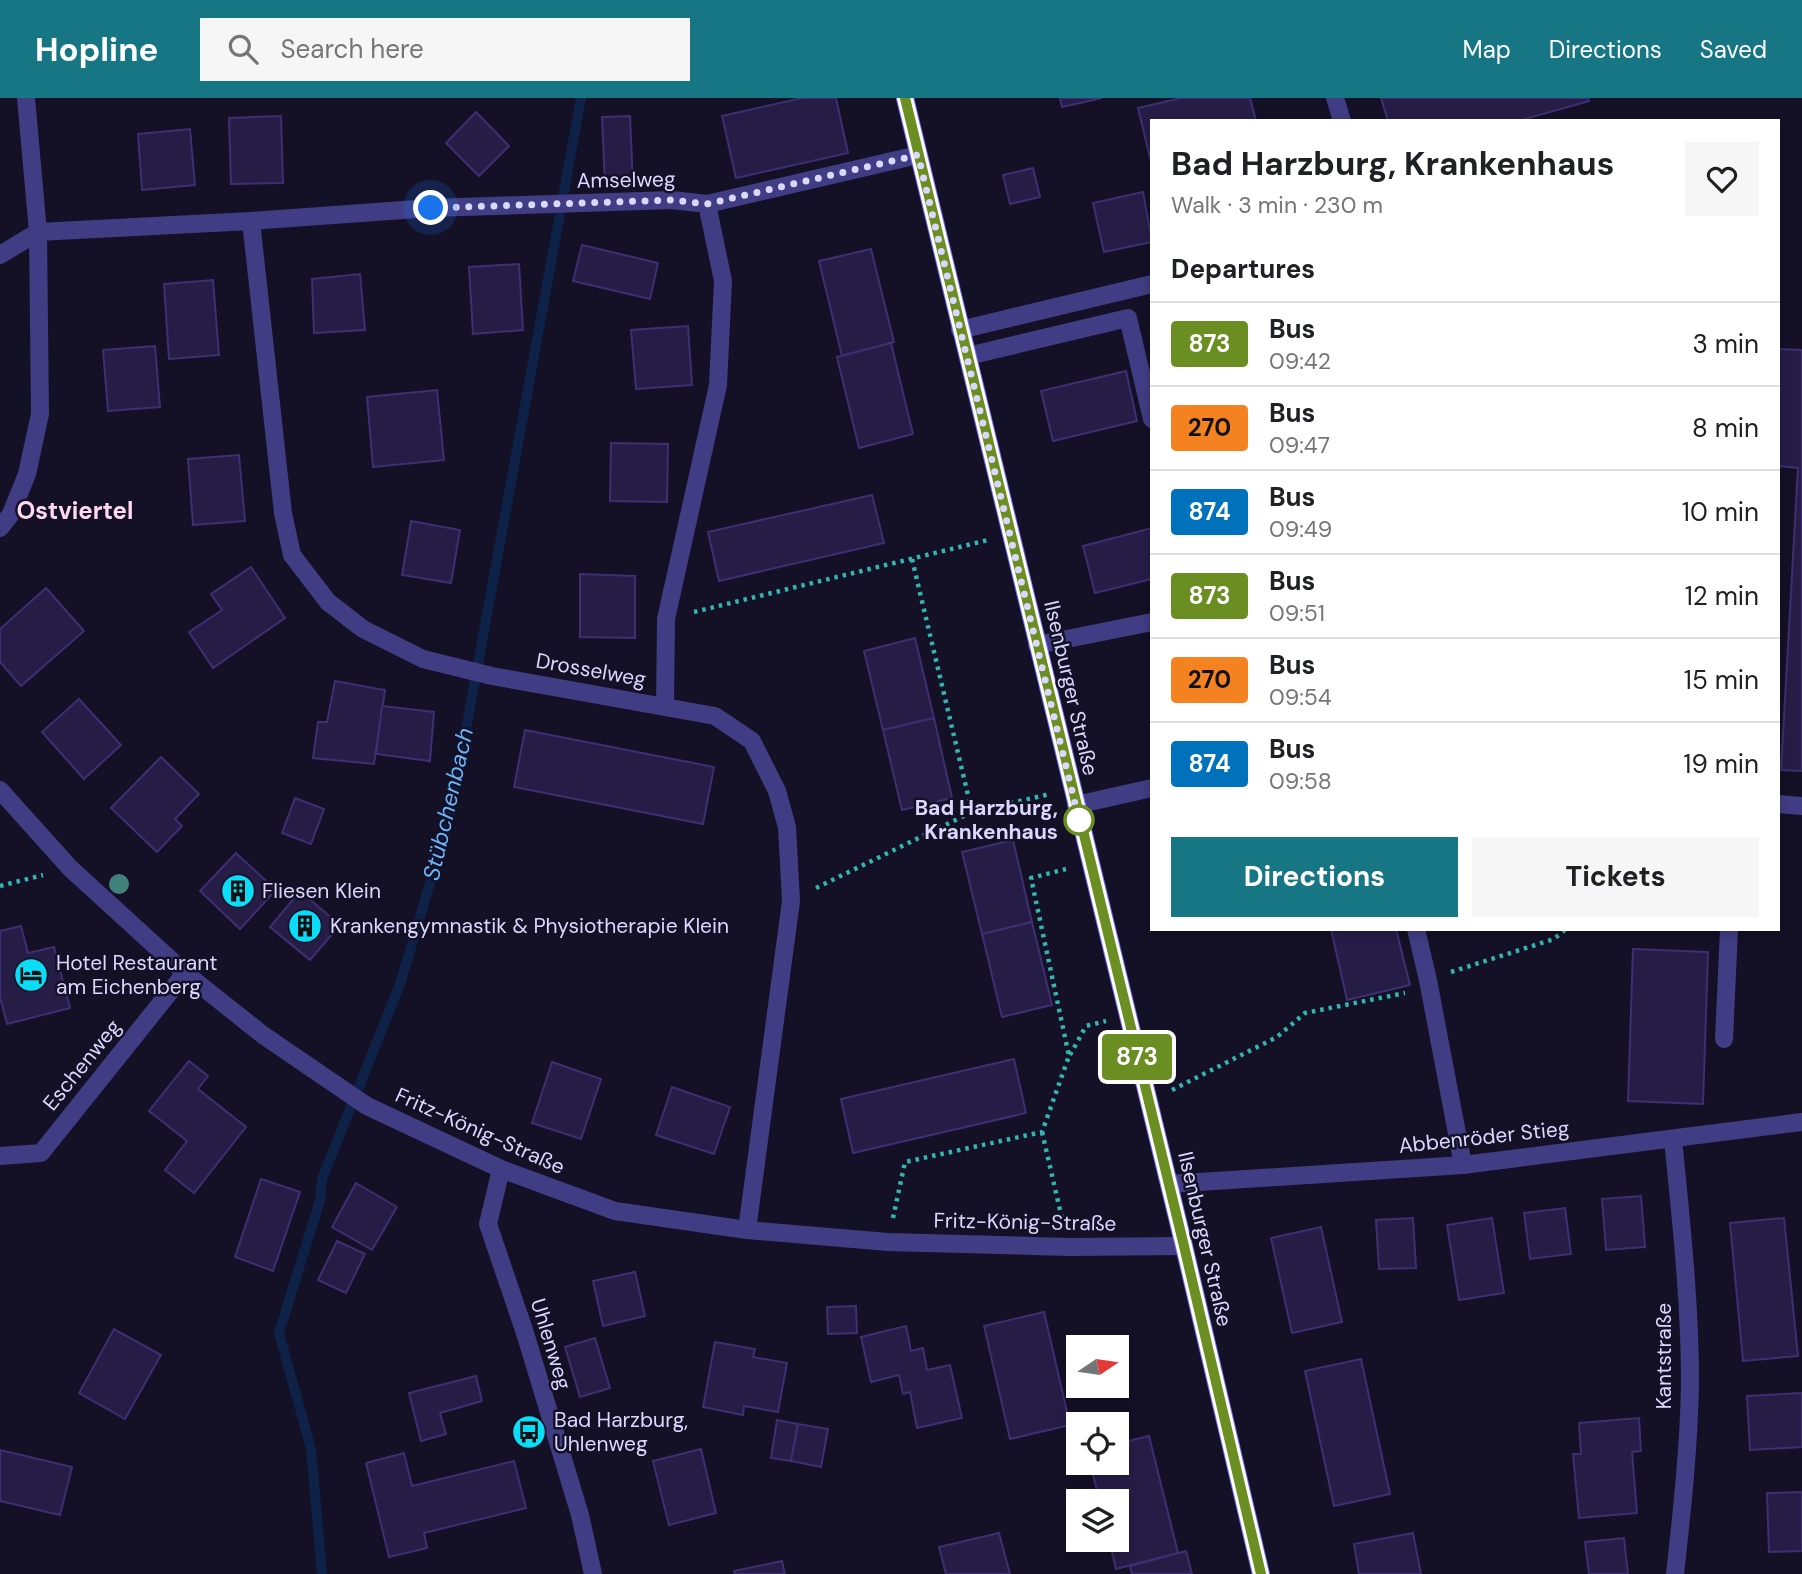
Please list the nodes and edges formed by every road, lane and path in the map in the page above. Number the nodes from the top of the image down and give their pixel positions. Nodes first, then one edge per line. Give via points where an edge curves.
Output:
1 (26, 98) edge
2 (905, 98) edge
3 (1335, 98) edge
4 (1341, 119) edge
5 (918, 155) junction
6 (707, 204) junction
7 (251, 221) junction
8 (38, 232) junction
9 (0, 255) edge
10 (1150, 284) edge
11 (960, 330) junction
12 (968, 356) junction
13 (1150, 411) edge
14 (0, 528) edge
15 (1011, 534) junction
16 (912, 559) junction
17 (666, 619) junction
18 (1150, 622) edge
19 (1037, 645) junction
20 (665, 706) junction
21 (1150, 788) edge
22 (0, 790) edge
23 (1074, 797) junction
24 (1780, 804) edge
25 (1802, 806) edge
26 (972, 812) junction
27 (1089, 863) junction
28 (70, 868) junction
29 (0, 887) edge
30 (791, 901) junction
31 (1416, 931) edge
32 (1564, 931) edge
33 (1730, 931) edge
34 (185, 973) junction
35 (1428, 979) junction
36 (1127, 1016) junction
37 (1724, 1039) dead end
38 (1069, 1056) junction
39 (1149, 1102) junction
40 (1802, 1122) edge
41 (1042, 1132) junction
42 (1673, 1139) junction
43 (0, 1156) edge
44 (1463, 1165) junction
45 (501, 1169) junction
46 (1169, 1184) junction
47 (747, 1230) junction
48 (888, 1242) junction
49 (1184, 1246) junction
50 (1069, 1247) junction
51 (593, 1574) edge
52 (1261, 1574) edge
53 (1675, 1574) edge

1 - 8 street
2 - 5 main road, Ilsenburger Straße
3 - 4 street
5 - 6 street, Amselweg
5 - 11 main road, Ilsenburger Straße
6 - 7 street, Amselweg via 672,200 431,208
6 - 17 street via 723,281 718,385
7 - 8 street, Amselweg
7 - 20 street, Drosselweg via 283,513 292,555 328,602 363,629 423,659 464,671
8 - 9 street
8 - 14 street via 40,414 27,474 11,514
10 - 11 street
11 - 12 main road, Ilsenburger Straße
12 - 13 street via 1128,318
12 - 15 main road, Ilsenburger Straße
15 - 16 path
15 - 19 main road, Ilsenburger Straße
16 - 17 path
16 - 26 path
17 - 20 street
18 - 19 street
19 - 23 main road, Ilsenburger Straße
20 - 30 street, Drosselweg via 715,716 752,741 777,791 787,827
21 - 23 street
22 - 28 street, Fritz-König-Straße
23 - 26 path
23 - 27 main road, Ilsenburger Straße
24 - 25 street
26 - 30 path
27 - 36 main road, Ilsenburger Straße
27 - 38 path via 1031,878
28 - 29 path
28 - 34 street, Fritz-König-Straße
30 - 47 street, Drosselweg
31 - 35 street
32 - 35 path via 1554,939
33 - 37 street
34 - 43 street, Eschenweg via 41,1153
34 - 45 street, Fritz-König-Straße via 341,1090
35 - 39 path via 1410,992 1305,1013 1277,1037
35 - 44 street
36 - 38 path via 1086,1026
36 - 39 main road, Ilsenburger Straße
38 - 41 path
39 - 46 main road, Ilsenburger Straße
40 - 42 street, Abbenröder Stieg
41 - 48 path via 905,1162
41 - 50 path
42 - 44 street, Abbenröder Stieg
42 - 53 street, Kantstraße via 1686,1280 1689,1383
44 - 46 street, Abbenröder Stieg
45 - 47 street, Fritz-König-Straße via 614,1211
45 - 51 street, Uhlenweg via 488,1224 580,1515
46 - 49 main road, Ilsenburger Straße
47 - 48 street, Fritz-König-Straße
48 - 50 street, Fritz-König-Straße
49 - 50 street, Fritz-König-Straße
49 - 52 main road, Ilsenburger Straße

